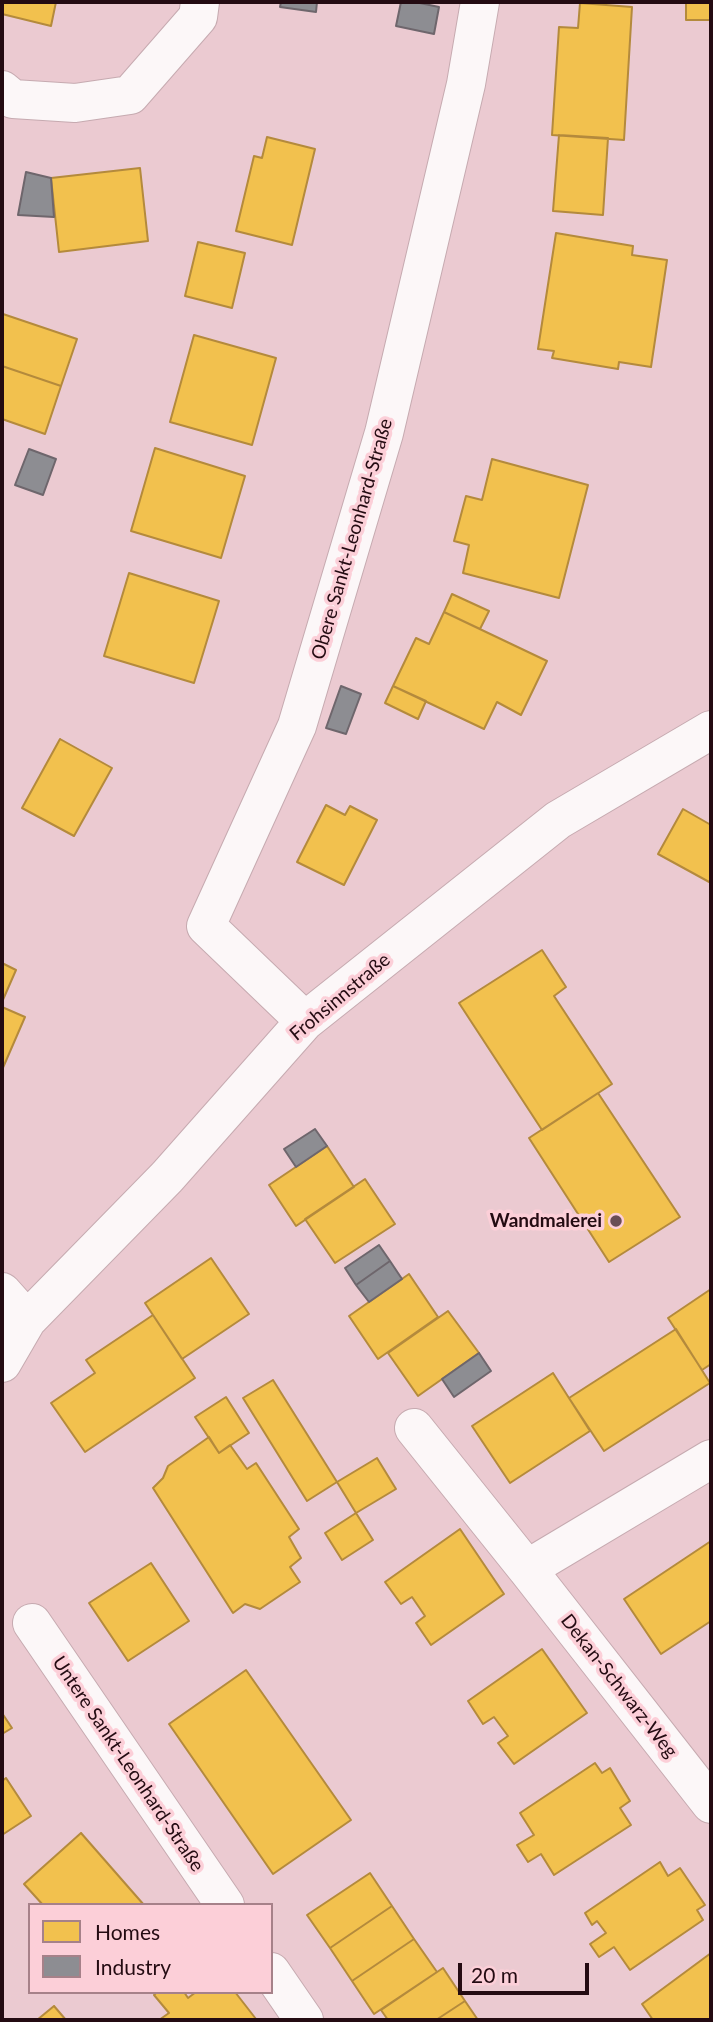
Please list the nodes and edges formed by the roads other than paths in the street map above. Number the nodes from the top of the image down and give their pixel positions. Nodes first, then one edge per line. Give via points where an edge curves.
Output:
1 (200, 2) edge
2 (480, 2) edge
3 (2, 90) edge
4 (711, 730) edge
5 (305, 1021) junction
6 (2, 1292) edge
7 (27, 1320) junction
8 (2, 1363) edge
9 (414, 1428) dead end
10 (711, 1459) edge
11 (527, 1569) junction
12 (32, 1623) dead end
13 (711, 1804) edge
14 (224, 1903) edge
15 (273, 1975) edge
16 (304, 2020) edge

1 - 3 street via 198,17 130,95 75,103 13,99
2 - 5 street, Obere Sankt-Leonhard-Straße via 466,84 384,433 309,686 297,726 206,926
4 - 5 street, Frohsinnstraße via 558,820
5 - 7 street, Frohsinnstraße via 167,1177
6 - 7 street
7 - 8 street, Frohsinnstraße
9 - 11 street, Dekan-Schwarz-Weg
10 - 11 street
11 - 13 street, Dekan-Schwarz-Weg
12 - 14 street, Untere Sankt-Leonhard-Straße
15 - 16 street

